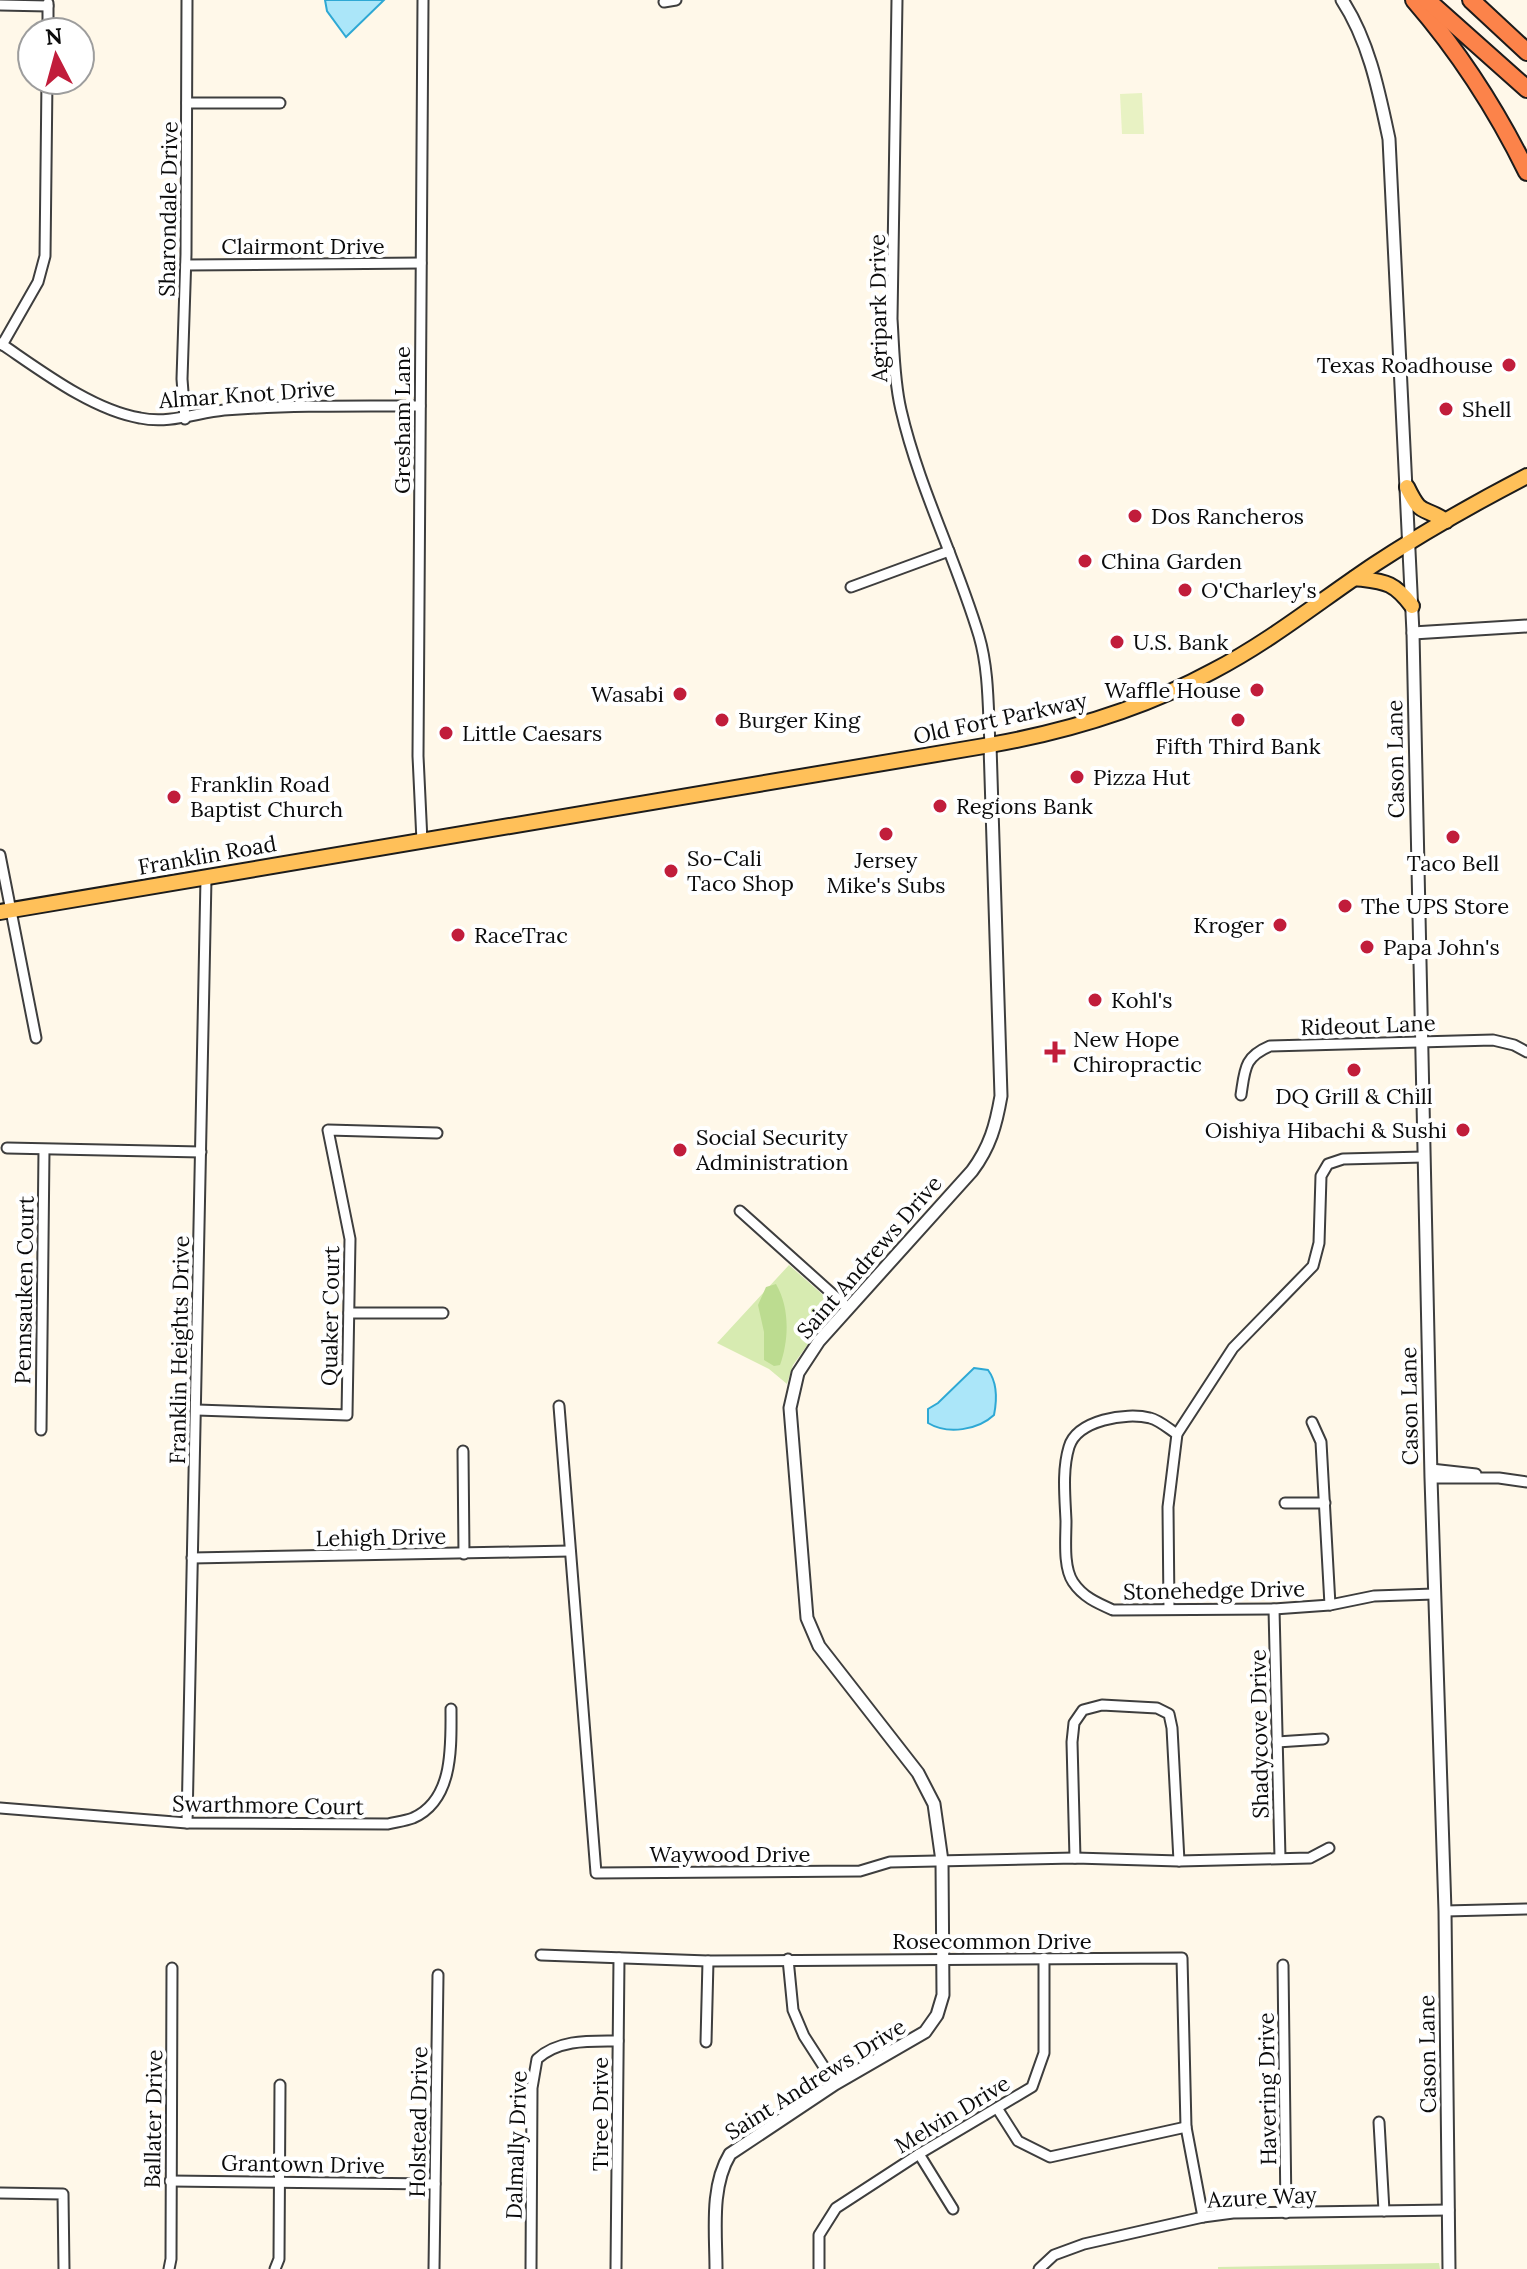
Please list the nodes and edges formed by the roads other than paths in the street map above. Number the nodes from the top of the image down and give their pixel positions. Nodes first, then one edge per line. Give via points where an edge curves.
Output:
1 (187, 0) edge
2 (423, 0) edge
3 (676, 0) edge
4 (897, 0) edge
5 (1342, 0) edge
6 (1414, 0) edge
7 (1427, 0) edge
8 (1474, 0) edge
9 (664, 2) dead end
10 (48, 3) edge
11 (0, 5) edge
12 (1527, 37) edge
13 (1527, 52) edge
14 (1527, 89) edge
15 (47, 96) edge
16 (187, 103) junction
17 (280, 103) dead end
18 (1527, 172) edge
19 (421, 263) junction
20 (186, 265) junction
21 (1, 344) edge
22 (420, 406) junction
23 (185, 419) junction
24 (1527, 476) edge
25 (1407, 487) junction
26 (1446, 521) junction
27 (1410, 543) junction
28 (949, 551) junction
29 (1355, 578) junction
30 (851, 587) dead end
31 (1412, 606) junction
32 (1527, 626) edge
33 (1413, 633) junction
34 (990, 745) junction
35 (422, 841) junction
36 (0, 855) edge
37 (206, 878) junction
38 (6, 911) edge
39 (36, 1038) dead end
40 (1421, 1041) junction
41 (1527, 1052) edge
42 (1241, 1095) dead end
43 (437, 1133) dead end
44 (7, 1148) dead end
45 (44, 1150) junction
46 (201, 1152) junction
47 (1424, 1157) junction
48 (740, 1211) dead end
49 (847, 1307) junction
50 (349, 1313) junction
51 (443, 1313) dead end
52 (559, 1406) dead end
53 (197, 1410) junction
54 (1312, 1422) dead end
55 (41, 1430) dead end
56 (1177, 1434) junction
57 (463, 1451) dead end
58 (1431, 1474) junction
59 (1527, 1482) edge
60 (1285, 1503) dead end
61 (1325, 1503) junction
62 (570, 1551) junction
63 (464, 1554) junction
64 (192, 1558) junction
65 (1434, 1594) junction
66 (1330, 1605) junction
67 (1169, 1609) junction
68 (1274, 1609) junction
69 (451, 1709) dead end
70 (1323, 1739) dead end
71 (1277, 1742) junction
72 (0, 1808) edge
73 (187, 1823) junction
74 (1329, 1848) dead end
75 (1075, 1858) junction
76 (1280, 1858) junction
77 (942, 1861) junction
78 (1179, 1861) junction
79 (1527, 1909) edge
80 (1445, 1911) junction
81 (541, 1955) dead end
82 (619, 1958) junction
83 (1044, 1958) junction
84 (788, 1959) junction
85 (942, 1959) junction
86 (708, 1961) junction
87 (1283, 1965) dead end
88 (172, 1968) dead end
89 (438, 1975) dead end
90 (618, 2041) junction
91 (706, 2042) dead end
92 (835, 2084) junction
93 (280, 2085) dead end
94 (997, 2108) junction
95 (1379, 2122) dead end
96 (1186, 2127) junction
97 (919, 2154) junction
98 (170, 2181) junction
99 (279, 2182) junction
100 (435, 2184) junction
101 (0, 2193) edge
102 (953, 2209) dead end
103 (1449, 2210) junction
104 (1384, 2211) junction
105 (1286, 2213) junction
106 (1203, 2217) junction
107 (64, 2269) edge
108 (169, 2269) edge
109 (275, 2269) edge
110 (434, 2269) edge
111 (531, 2269) edge
112 (616, 2269) edge
113 (716, 2269) edge
114 (819, 2269) edge
115 (1039, 2269) edge
116 (1449, 2269) edge

1 - 16 street, Sharondale Drive
2 - 19 street, Gresham Lane
3 - 9 street
4 - 28 street, Agripark Drive via 894,365 910,447
5 - 25 street, Cason Lane via 1365,48 1389,139
6 - 18 highway via 1463,60
7 - 14 highway
8 - 12 highway
8 - 13 highway
10 - 11 street
15 - 21 street via 45,256 38,282
16 - 17 street
16 - 20 street, Sharondale Drive
19 - 20 street, Clairmont Drive
19 - 22 street, Gresham Lane
20 - 23 street, Sharondale Drive
21 - 23 street, Almar Knot Drive via 61,384 108,407 140,418
22 - 23 street, Almar Knot Drive via 235,410
22 - 35 street, Gresham Lane
24 - 26 main road, Old Fort Parkway
25 - 26 main road via 1422,512
25 - 27 street, Cason Lane
26 - 27 main road, Old Fort Parkway
27 - 29 main road, Old Fort Parkway
27 - 31 street, Cason Lane
28 - 30 street
28 - 34 street, Agripark Drive via 980,638
29 - 31 main road via 1398,588
29 - 34 main road, Old Fort Parkway via 1258,646 1179,689 1084,725
31 - 33 street, Cason Lane
32 - 33 street
33 - 40 street, Cason Lane
34 - 35 main road, Old Fort Parkway
34 - 49 street, Saint Andrews Drive via 1001,1096 997,1125 972,1171
35 - 37 main road, Franklin Road
36 - 38 street
37 - 38 main road, Franklin Road
37 - 46 street, Franklin Heights Drive
38 - 39 street
40 - 41 street, Rideout Lane via 1493,1040
40 - 42 street, Rideout Lane via 1270,1046 1254,1053
40 - 47 street, Cason Lane
43 - 50 street, Quaker Court via 328,1130 350,1239
44 - 45 street
45 - 46 street
45 - 55 street, Pennsauken Court
46 - 53 street, Franklin Heights Drive
47 - 56 street via 1328,1164 1321,1176 1313,1266 1233,1348
47 - 58 street, Cason Lane
48 - 49 street
49 - 77 street, Saint Andrews Drive via 798,1373 790,1408 807,1618 819,1646 918,1773 934,1804
50 - 51 street
50 - 53 street, Quaker Court via 347,1415
52 - 62 street, Waywood Drive
53 - 64 street, Franklin Heights Drive
54 - 61 street via 1321,1442
56 - 67 street via 1168,1507
56 - 67 street, Stonehedge Drive via 1151,1418 1097,1421 1069,1443 1065,1468 1071,1580 1090,1601 1113,1610
57 - 63 street
58 - 59 street
58 - 65 street, Cason Lane
60 - 61 street
61 - 66 street
62 - 63 street, Lehigh Drive
62 - 77 street, Waywood Drive via 596,1873 860,1871 890,1862
63 - 64 street, Lehigh Drive
64 - 73 street, Franklin Heights Drive
65 - 66 street, Stonehedge Drive via 1374,1596
65 - 80 street, Cason Lane
66 - 68 street, Stonehedge Drive
67 - 68 street, Stonehedge Drive
68 - 71 street, Shadycove Drive
69 - 73 street, Swarthmore Court via 447,1778 435,1800 415,1817 388,1824
70 - 71 street
71 - 76 street, Shadycove Drive
72 - 73 street, Swarthmore Court
74 - 76 street, Waywood Drive via 1310,1858
75 - 77 street, Waywood Drive
75 - 78 street, Waywood Drive
75 - 78 street via 1074,1723 1083,1710 1102,1705 1157,1708 1169,1714
76 - 78 street, Waywood Drive
77 - 85 street, Saint Andrews Drive
79 - 80 street
80 - 103 street, Cason Lane
81 - 82 street, Rosecommon Drive
82 - 86 street, Rosecommon Drive
82 - 90 street, Tiree Drive
83 - 85 street, Rosecommon Drive
83 - 94 street, Melvin Drive via 1044,2053 1032,2087
83 - 96 street, Rosecommon Drive via 1182,1958
84 - 85 street, Rosecommon Drive
84 - 86 street, Rosecommon Drive
84 - 92 street via 793,2010
85 - 92 street, Saint Andrews Drive via 943,1995 925,2032
86 - 91 street
87 - 105 street, Havering Drive
88 - 98 street, Ballater Drive
89 - 100 street, Holstead Drive
90 - 111 street, Dalmally Drive via 556,2046 537,2059 532,2088
90 - 112 street, Tiree Drive
92 - 113 street, Saint Andrews Drive via 730,2154 717,2194
93 - 99 street
94 - 96 street via 1018,2141 1050,2157
94 - 97 street, Melvin Drive
95 - 104 street
96 - 106 street, Rosecommon Drive
97 - 102 street
97 - 114 street, Melvin Drive via 836,2208 819,2235
98 - 99 street, Grantown Drive
98 - 108 street, Ballater Drive
99 - 100 street, Grantown Drive
99 - 109 street
100 - 110 street, Holstead Drive
101 - 107 street via 63,2194
103 - 104 street, Azure Way
103 - 116 street, Cason Lane
104 - 105 street, Azure Way
105 - 106 street, Azure Way
106 - 115 street, Azure Way via 1084,2244 1054,2255

